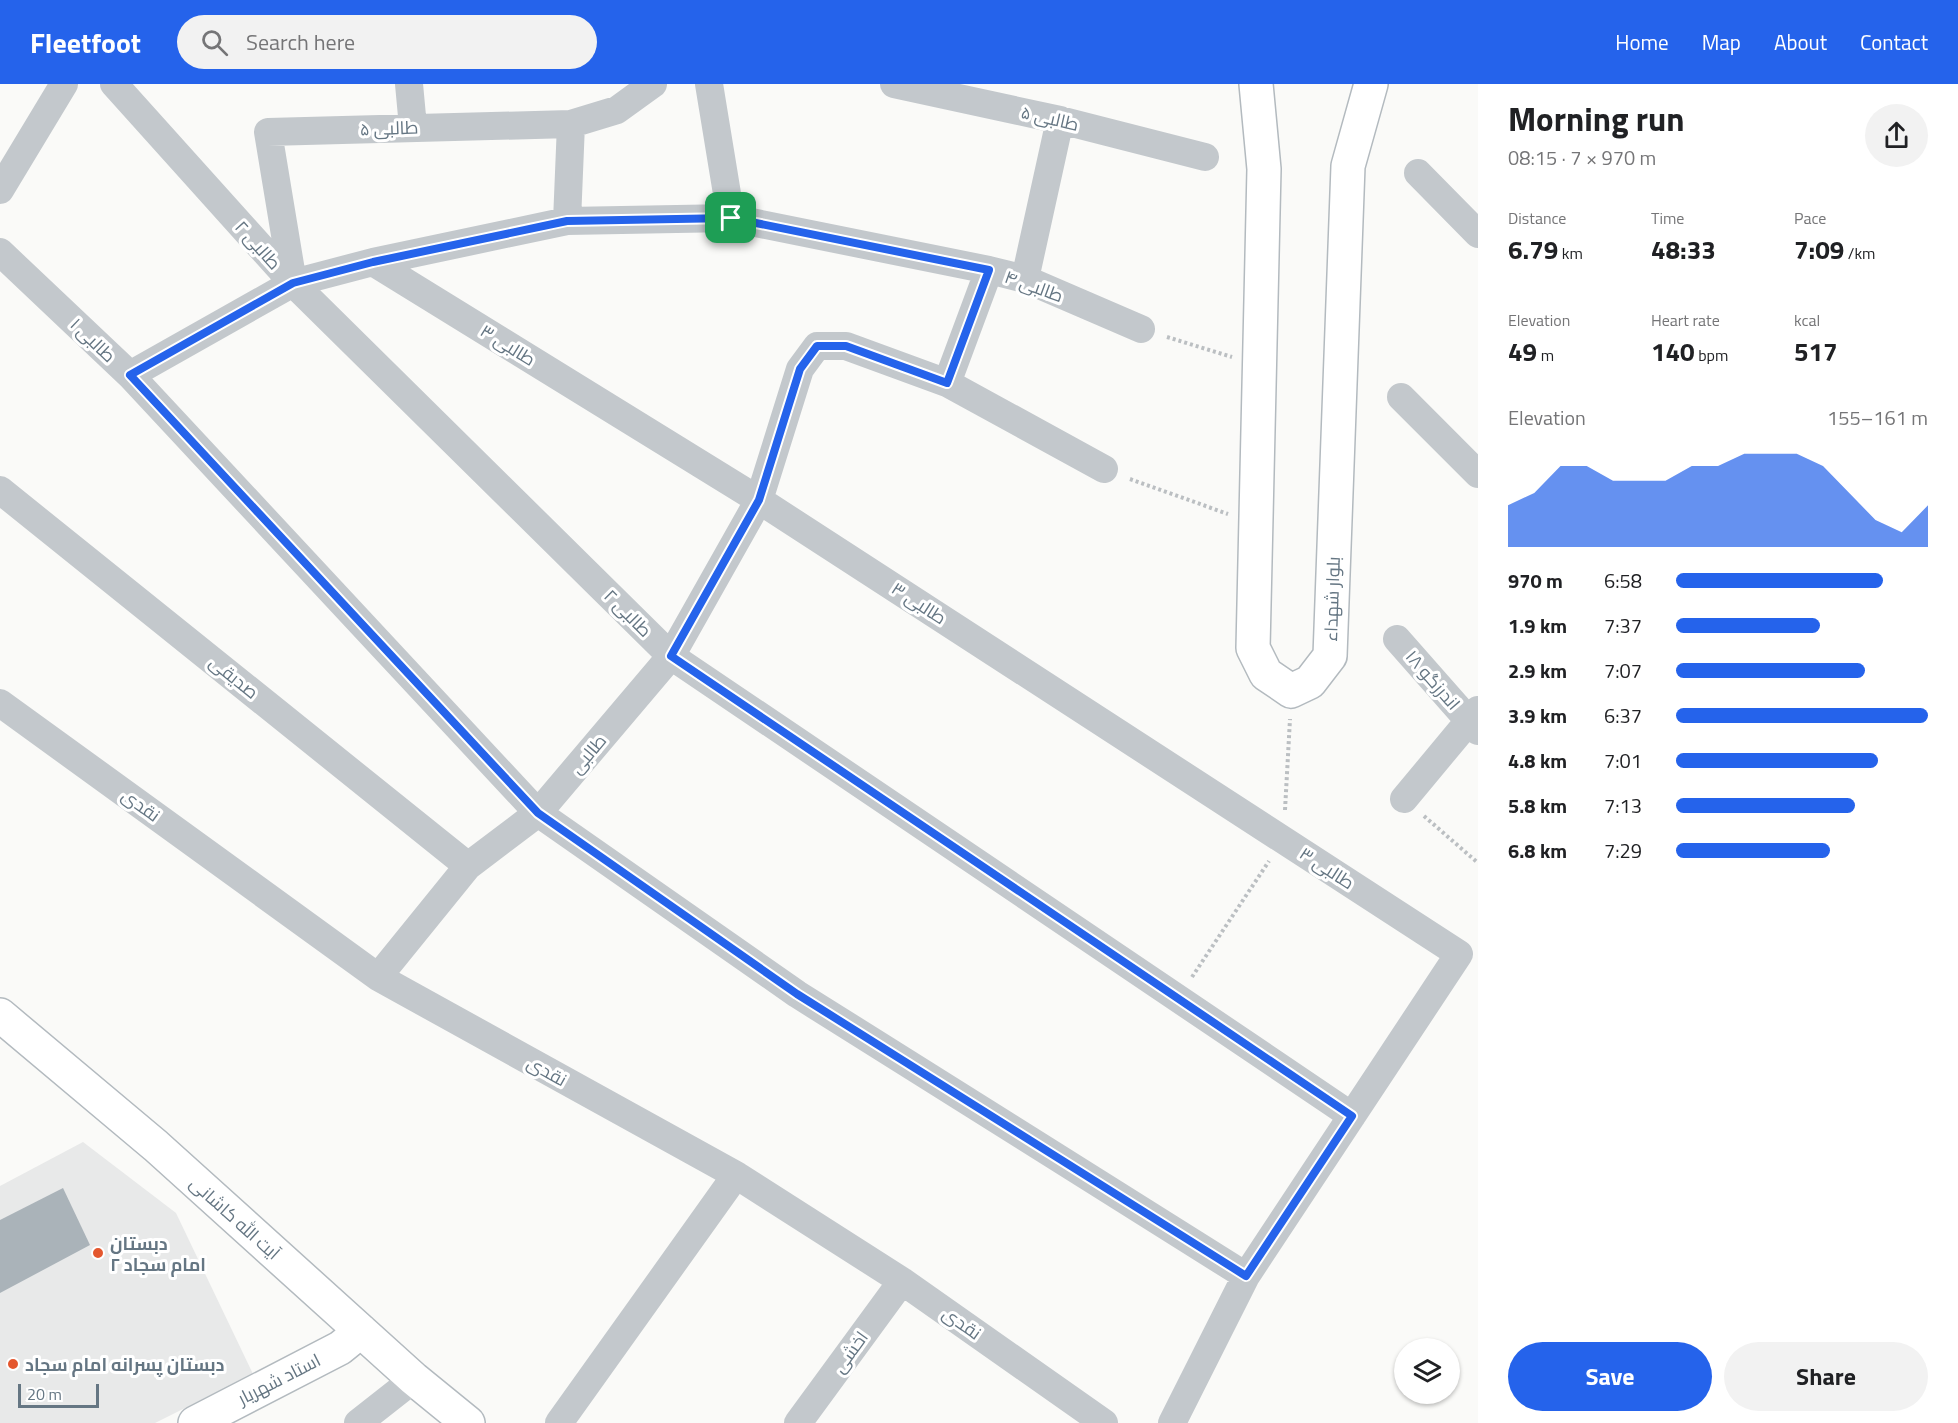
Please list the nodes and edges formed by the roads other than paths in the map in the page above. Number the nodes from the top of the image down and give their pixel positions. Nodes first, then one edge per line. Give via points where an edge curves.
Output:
1 (64, 84) edge
2 (114, 84) edge
3 (409, 84) edge
4 (653, 84) edge
5 (709, 84) edge
6 (894, 84) edge
7 (1256, 84) edge
8 (1371, 84) edge
9 (1060, 120) junction
10 (571, 124) junction
11 (413, 127) junction
12 (1205, 157) dead end
13 (1418, 173) dead end
14 (0, 190) edge
15 (731, 218) junction
16 (567, 221) junction
17 (1478, 234) edge
18 (0, 252) edge
19 (373, 262) junction
20 (989, 270) junction
21 (1025, 279) junction
22 (293, 283) junction
23 (1141, 329) road end
24 (130, 375) junction
25 (947, 383) junction
26 (1401, 397) dead end
27 (1104, 469) road end
28 (1478, 474) edge
29 (0, 490) edge
30 (759, 500) junction
31 (1397, 639) dead end
32 (671, 656) junction
33 (0, 703) edge
34 (1475, 721) edge
35 (1404, 799) road end
36 (538, 813) junction
37 (468, 866) junction
38 (378, 977) junction
39 (0, 1015) edge
40 (1352, 1116) junction
41 (736, 1175) junction
42 (1246, 1276) junction
43 (902, 1281) junction
44 (361, 1330) junction
45 (414, 1379) junction
46 (1070, 1413) edge
47 (373, 1418) edge
48 (195, 1423) edge
49 (468, 1423) edge
50 (560, 1423) edge
51 (798, 1423) edge
52 (1104, 1423) edge
53 (1172, 1423) edge

1 - 14 street
2 - 22 street, طالبی ۲
3 - 11 street
4 - 10 street, طالبی ۵ via 617,110
5 - 15 street
6 - 9 street, طالبی ۵
7 - 8 street, بلوار شهداء via 1264,169 1253,648 1266,674 1292,691 1310,682 1330,656 1348,166
9 - 12 street, طالبی ۵
9 - 21 street
10 - 11 street, طالبی ۵
10 - 16 street
11 - 22 street, طالبی ۵ via 268,132
13 - 17 street
15 - 16 street, طالبی ۴
15 - 20 street, طالبی ۴
16 - 19 street, طالبی ۴
18 - 24 street, طالبی ۱
19 - 22 street, طالبی ۴
19 - 30 street, طالبی ۳
20 - 21 street, طالبی ۴
20 - 25 street
21 - 23 street, طالبی ۴
22 - 24 street, طالبی ۴
22 - 32 street, طالبی ۲
24 - 36 street, طالبی ۱
25 - 27 street
25 - 30 street, طالبی via 846,346 817,346 800,369
26 - 28 street
29 - 37 street, صدیقی
30 - 32 street, طالبی
30 - 40 street, طالبی ۳ via 1460,954
31 - 34 street, اندرزگو ۱۸
32 - 36 street, طالبی
32 - 40 street, طالبی ۲
33 - 38 street, نقدی
34 - 35 street
36 - 37 street, طالبی
36 - 42 street, طالبی ۱ via 797,994
37 - 38 street, طالبی
38 - 41 street, نقدی
39 - 44 street, آیت الله کاشانی via 156,1146
40 - 42 street
41 - 43 street, نقدی
41 - 50 street
42 - 53 street
43 - 46 street, نقدی
43 - 51 street, اخشی
44 - 45 street, آیت الله کاشانی
44 - 48 street, استاد شهریار via 340,1348
45 - 47 street
45 - 49 street, آیت الله کاشانی
46 - 52 street, نقدی

